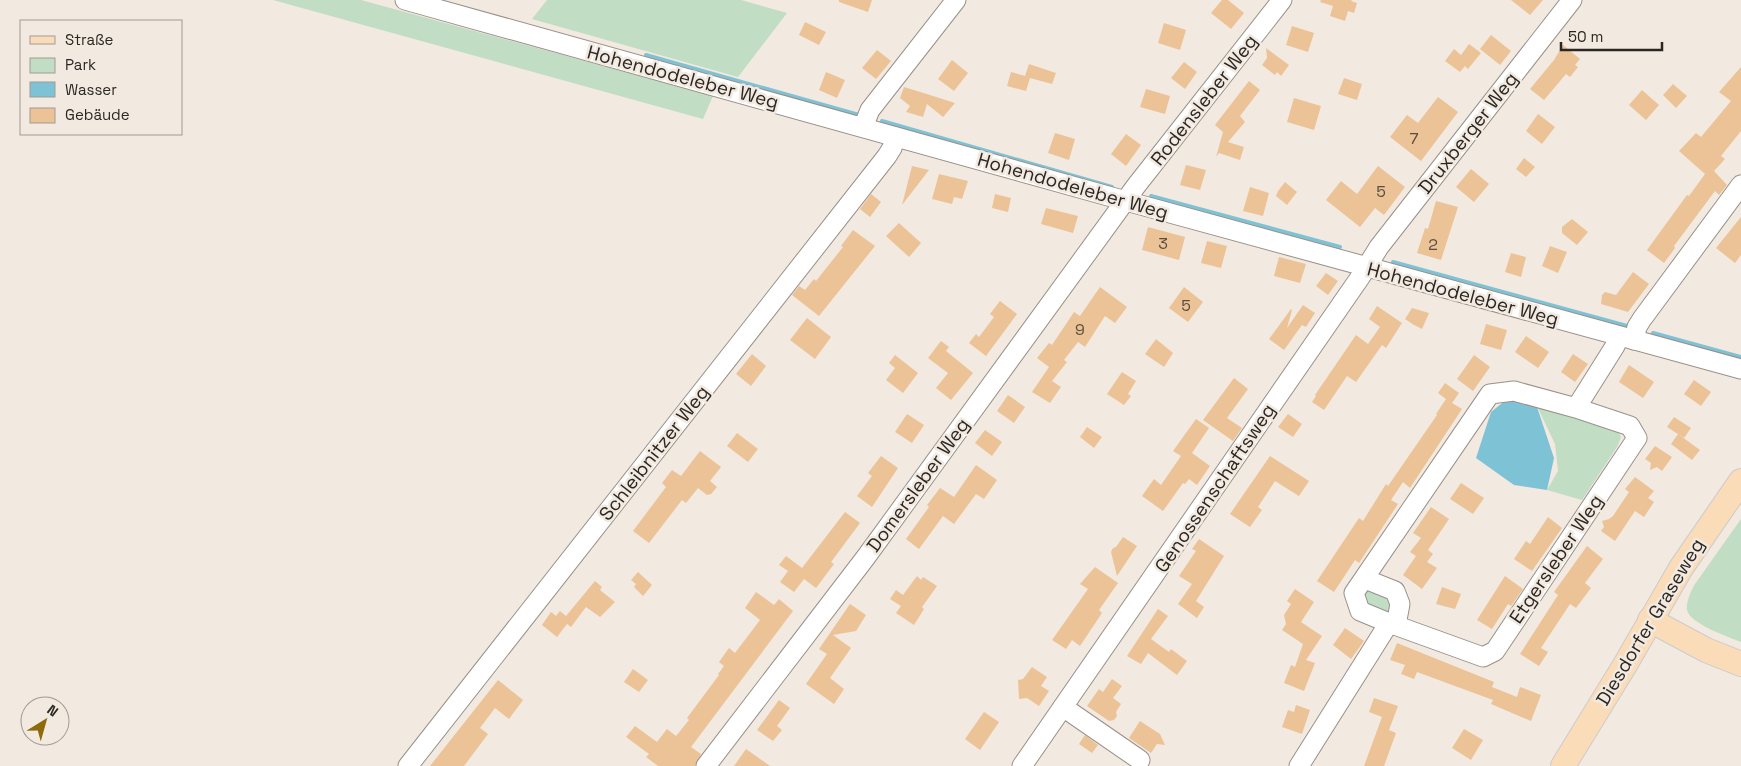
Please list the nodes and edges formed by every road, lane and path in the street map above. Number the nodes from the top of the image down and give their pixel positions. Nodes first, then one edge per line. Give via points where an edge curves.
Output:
1 (405, 0) edge
2 (956, 0) edge
3 (1282, 0) edge
4 (1572, 0) edge
5 (863, 127) junction
6 (895, 136) junction
7 (1741, 185) edge
8 (1126, 201) junction
9 (1366, 268) junction
10 (1626, 339) junction
11 (1741, 369) edge
12 (1576, 408) junction
13 (1741, 481) edge
14 (1365, 579) junction
15 (1650, 620) junction
16 (1392, 624) junction
17 (1741, 664) edge
18 (1063, 707) junction
19 (1140, 760) dead end
20 (408, 766) edge
21 (706, 766) edge
22 (1022, 766) edge
23 (1300, 766) edge
24 (1563, 766) edge

1 - 5 street, Hohendodeleber Weg
2 - 5 street via 870,110
3 - 8 street, Rodensleber Weg
4 - 9 street, Druxberger Weg
5 - 6 street, Hohendodeleber Weg
6 - 8 street, Hohendodeleber Weg
6 - 20 street, Schleibnitzer Weg via 887,156
7 - 10 street
8 - 9 street, Hohendodeleber Weg
8 - 21 street, Domersleber Weg via 866,558
9 - 10 street, Hohendodeleber Weg
9 - 18 street, Genossenschaftsweg
10 - 11 street, Hohendodeleber Weg
10 - 12 street via 1615,346
12 - 14 street, Etgersleber Weg via 1514,391 1490,394
12 - 16 street, Etgersleber Weg via 1630,426 1637,438 1495,651 1483,657
13 - 15 main road, Diesdorfer Graseweg via 1700,538
14 - 16 street via 1395,591 1400,604
14 - 16 street, Etgersleber Weg via 1354,593 1360,611
15 - 17 main road via 1706,650
15 - 24 main road, Diesdorfer Graseweg
16 - 23 street
18 - 19 street
18 - 22 street, Genossenschaftsweg

